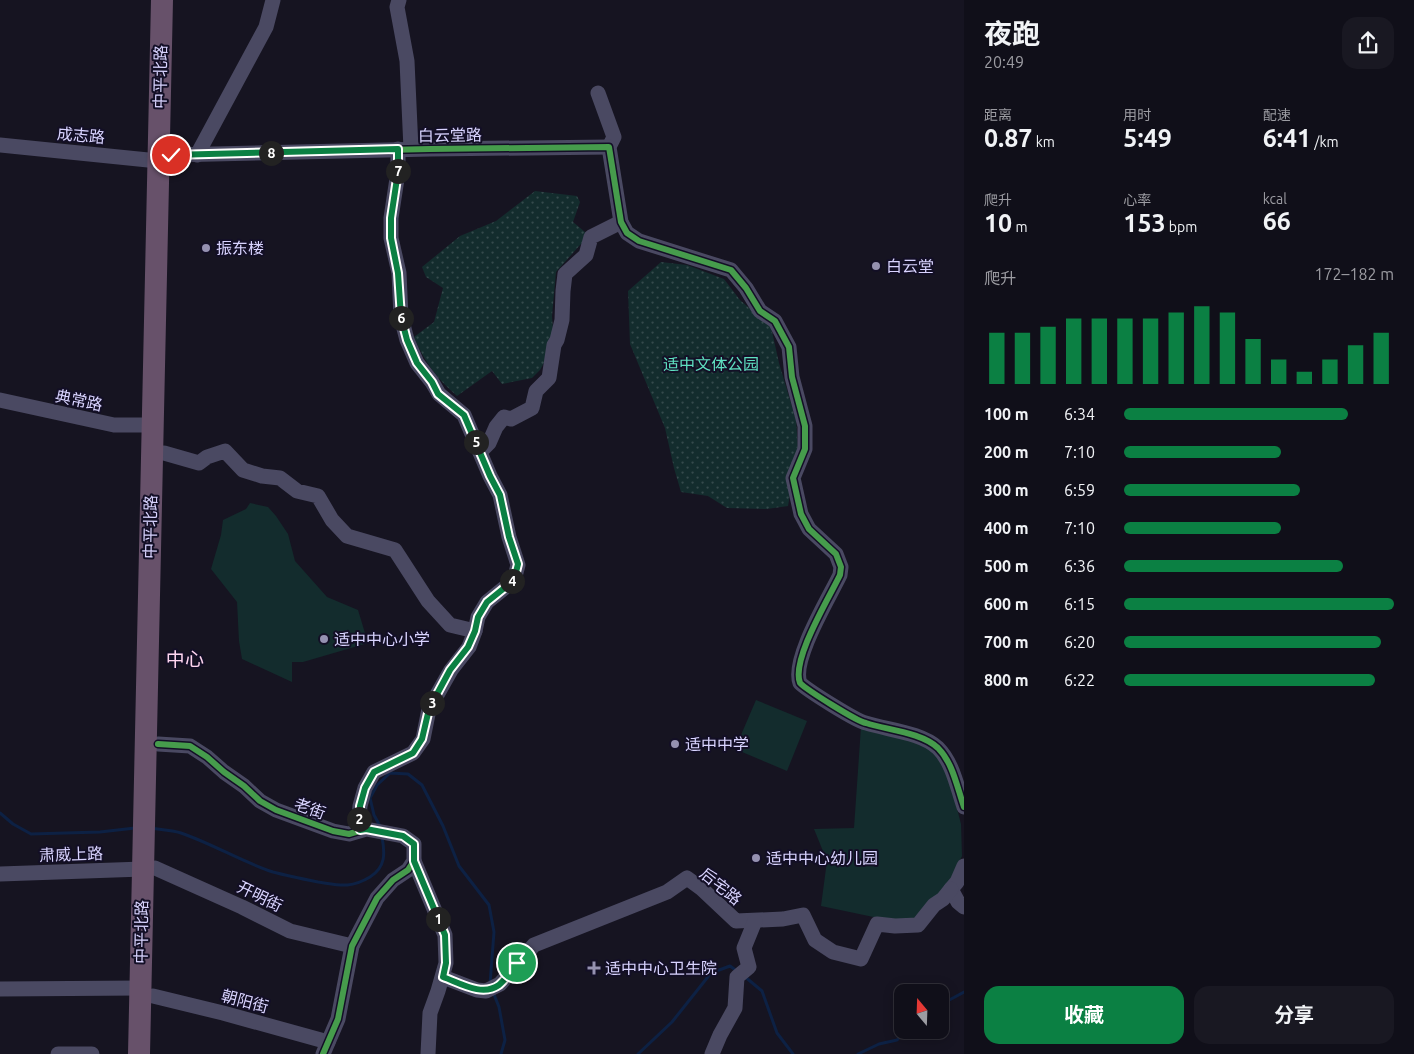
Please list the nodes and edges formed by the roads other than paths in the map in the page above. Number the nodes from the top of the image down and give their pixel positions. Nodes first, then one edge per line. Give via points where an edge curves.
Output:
1 (162, 0) edge
2 (174, 0) edge
3 (273, 0) edge
4 (399, 0) edge
5 (598, 93) dead end
6 (0, 145) edge
7 (609, 147) junction
8 (404, 149) junction
9 (197, 155) junction
10 (164, 158) junction
11 (621, 222) junction
12 (0, 400) edge
13 (152, 425) junction
14 (480, 452) junction
15 (164, 454) junction
16 (475, 631) junction
17 (158, 744) junction
18 (964, 808) edge
19 (360, 830) junction
20 (414, 861) junction
21 (964, 866) edge
22 (149, 868) junction
23 (0, 874) edge
24 (950, 889) junction
25 (964, 907) edge
26 (755, 921) junction
27 (352, 946) junction
28 (443, 977) junction
29 (0, 989) edge
30 (146, 992) junction
31 (326, 1048) edge
32 (58, 1054) edge
33 (92, 1054) edge
34 (139, 1054) edge
35 (152, 1054) edge
36 (428, 1054) edge
37 (712, 1054) edge

1 - 10 highway, 中平北路
2 - 10 highway
3 - 9 street via 266,27
4 - 8 street via 397,7 406,61
5 - 7 street via 614,137
6 - 10 street, 成志路
7 - 8 street, 白云堂路
7 - 11 street
8 - 9 street, 白云堂路
8 - 14 street via 391,218 401,317 417,363 438,394 464,415
9 - 10 street, 白云堂路
10 - 13 highway, 中平北路
10 - 15 highway
11 - 14 street via 591,237 586,255 565,274 562,320 549,378 536,392 532,408 511,419 504,417
11 - 18 street via 635,239 731,270 756,307 775,321 789,346 792,377 805,431 805,449 793,478 801,514 808,529 836,554 841,567 800,660 800,683 864,723 927,740 938,748 949,762
12 - 13 street, 典常路 via 114,425
13 - 22 highway, 中平北路
14 - 16 street via 500,495 518,564 514,580 487,602 478,617
15 - 16 street via 198,463 225,451 243,470 280,478 297,490 318,496 332,520 347,536 395,550 428,601 450,625
15 - 17 highway
16 - 19 street via 429,709 422,739 413,753 374,772 360,806
17 - 19 street, 老街 via 190,746 276,810 333,831 349,834
17 - 22 highway
19 - 20 street, 老街 via 403,836 414,844
20 - 27 street via 377,898
20 - 28 street via 445,935
21 - 24 street
22 - 23 street, 肃威上路
22 - 27 street, 开明街 via 290,931
22 - 30 highway
24 - 25 street
24 - 26 street, 后宅路 via 918,925 877,924 862,959 833,952 815,940 803,915
26 - 28 street, 后宅路 via 736,921 687,878 667,892 534,946 500,984 486,991
26 - 37 street via 744,948 749,967 737,977 735,1008
27 - 31 street via 338,1019
28 - 36 street via 430,1013
29 - 30 street, 朝阳街
30 - 31 street, 朝阳街 via 223,1013
30 - 34 highway, 中平北路
30 - 35 highway
32 - 33 street

